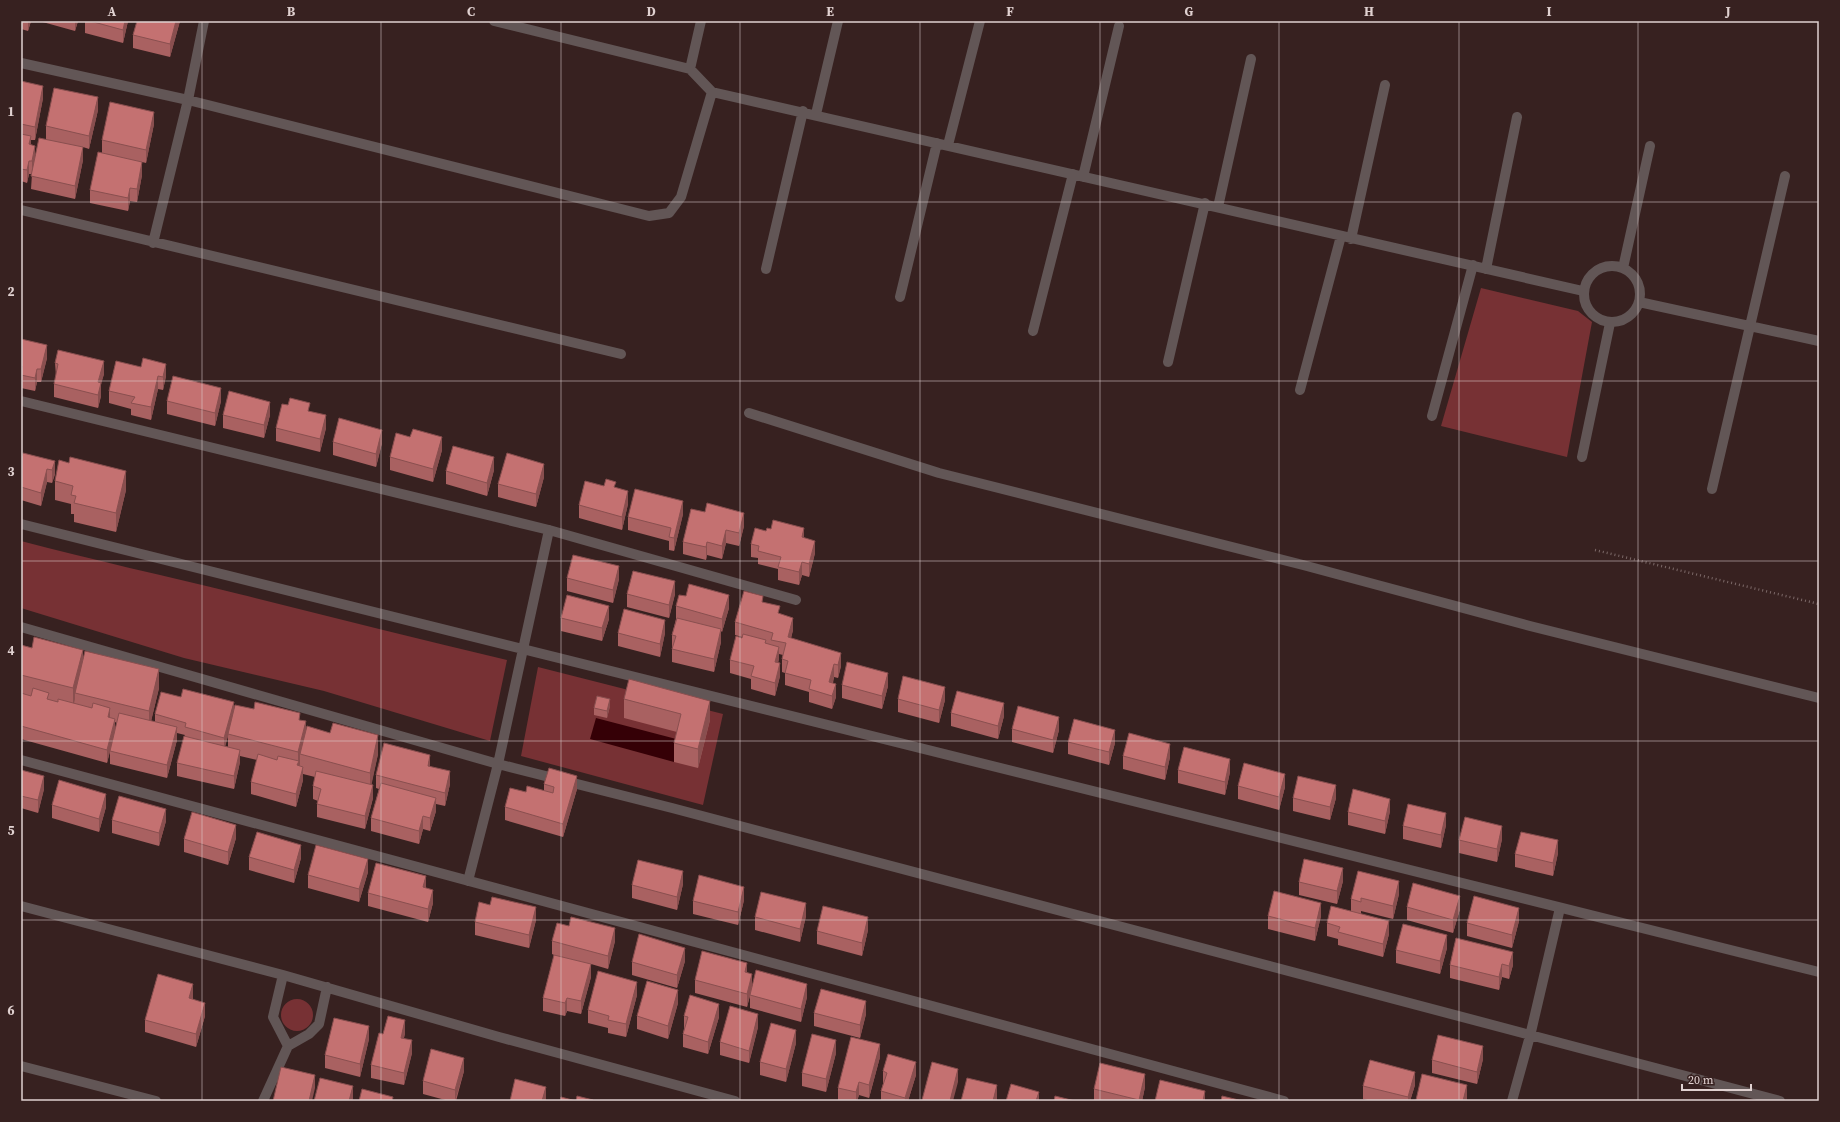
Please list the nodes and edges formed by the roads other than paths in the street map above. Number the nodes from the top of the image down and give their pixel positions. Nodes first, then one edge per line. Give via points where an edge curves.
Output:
1 (204, 21) edge
2 (494, 21) edge
3 (701, 21) edge
4 (838, 21) edge
5 (980, 21) edge
6 (1119, 26) dead end
7 (1251, 59) dead end
8 (21, 63) edge
9 (690, 69) junction
10 (1385, 85) dead end
11 (712, 92) junction
12 (188, 100) junction
13 (803, 111) junction
14 (816, 114) junction
15 (1517, 117) dead end
16 (937, 143) junction
17 (948, 146) junction
18 (1650, 146) dead end
19 (1078, 176) junction
20 (1785, 176) dead end
21 (1205, 203) junction
22 (1218, 207) junction
23 (21, 210) edge
24 (1341, 236) junction
25 (1351, 239) junction
26 (153, 243) junction
27 (1473, 266) junction
28 (1623, 268) junction
29 (766, 269) dead end
30 (1486, 270) junction
31 (1583, 291) junction
32 (900, 297) dead end
33 (1639, 302) junction
34 (1610, 323) junction
35 (1751, 326) junction
36 (1032, 331) dead end
37 (1819, 341) edge
38 (621, 354) dead end
39 (1168, 362) dead end
40 (1300, 390) dead end
41 (21, 401) edge
42 (749, 413) dead end
43 (1432, 416) dead end
44 (1582, 457) dead end
45 (1712, 489) dead end
46 (21, 524) edge
47 (549, 530) junction
48 (796, 600) dead end
49 (21, 627) edge
50 (523, 647) junction
51 (1819, 698) edge
52 (21, 760) edge
53 (498, 764) junction
54 (468, 881) junction
55 (21, 906) edge
56 (1560, 908) junction
57 (1819, 972) edge
58 (283, 975) junction
59 (327, 987) junction
60 (1530, 1036) junction
61 (288, 1046) junction
62 (21, 1066) edge
63 (156, 1101) edge
64 (263, 1101) edge
65 (735, 1101) edge
66 (1284, 1101) edge
67 (1512, 1101) edge
68 (1780, 1101) edge

1 - 12 street
2 - 9 street
3 - 9 street
4 - 14 street
5 - 17 street
6 - 19 street
7 - 22 street
8 - 12 street
9 - 11 street
10 - 25 street
11 - 12 street via 681,197 669,213 649,216
11 - 13 street
12 - 26 street
13 - 14 street
13 - 29 street
14 - 16 street
15 - 30 street
16 - 17 street
16 - 32 street
17 - 19 street
18 - 28 street
19 - 21 street
19 - 36 street
20 - 35 street
21 - 22 street
21 - 39 street
22 - 24 street
23 - 26 street
24 - 25 street
24 - 40 street
25 - 27 street
26 - 38 street
27 - 30 street
27 - 43 street
28 - 31 street via 1607,266 1598,269 1591,274
28 - 33 street via 1638,283
30 - 31 street
31 - 34 street via 1584,300 1593,316
33 - 34 street via 1628,317
33 - 35 street
34 - 44 street
35 - 37 street
35 - 45 street
41 - 47 street
42 - 51 street via 939,473
46 - 50 street
47 - 48 street
47 - 50 street
49 - 53 street
50 - 53 street
50 - 56 street
52 - 54 street
53 - 54 street
53 - 60 street
54 - 66 street
55 - 58 street
56 - 57 street
56 - 60 street
58 - 59 street
58 - 61 street via 273,1017
59 - 61 street via 319,1024 309,1034
59 - 65 street
60 - 67 street
60 - 68 street
61 - 64 street
62 - 63 street

